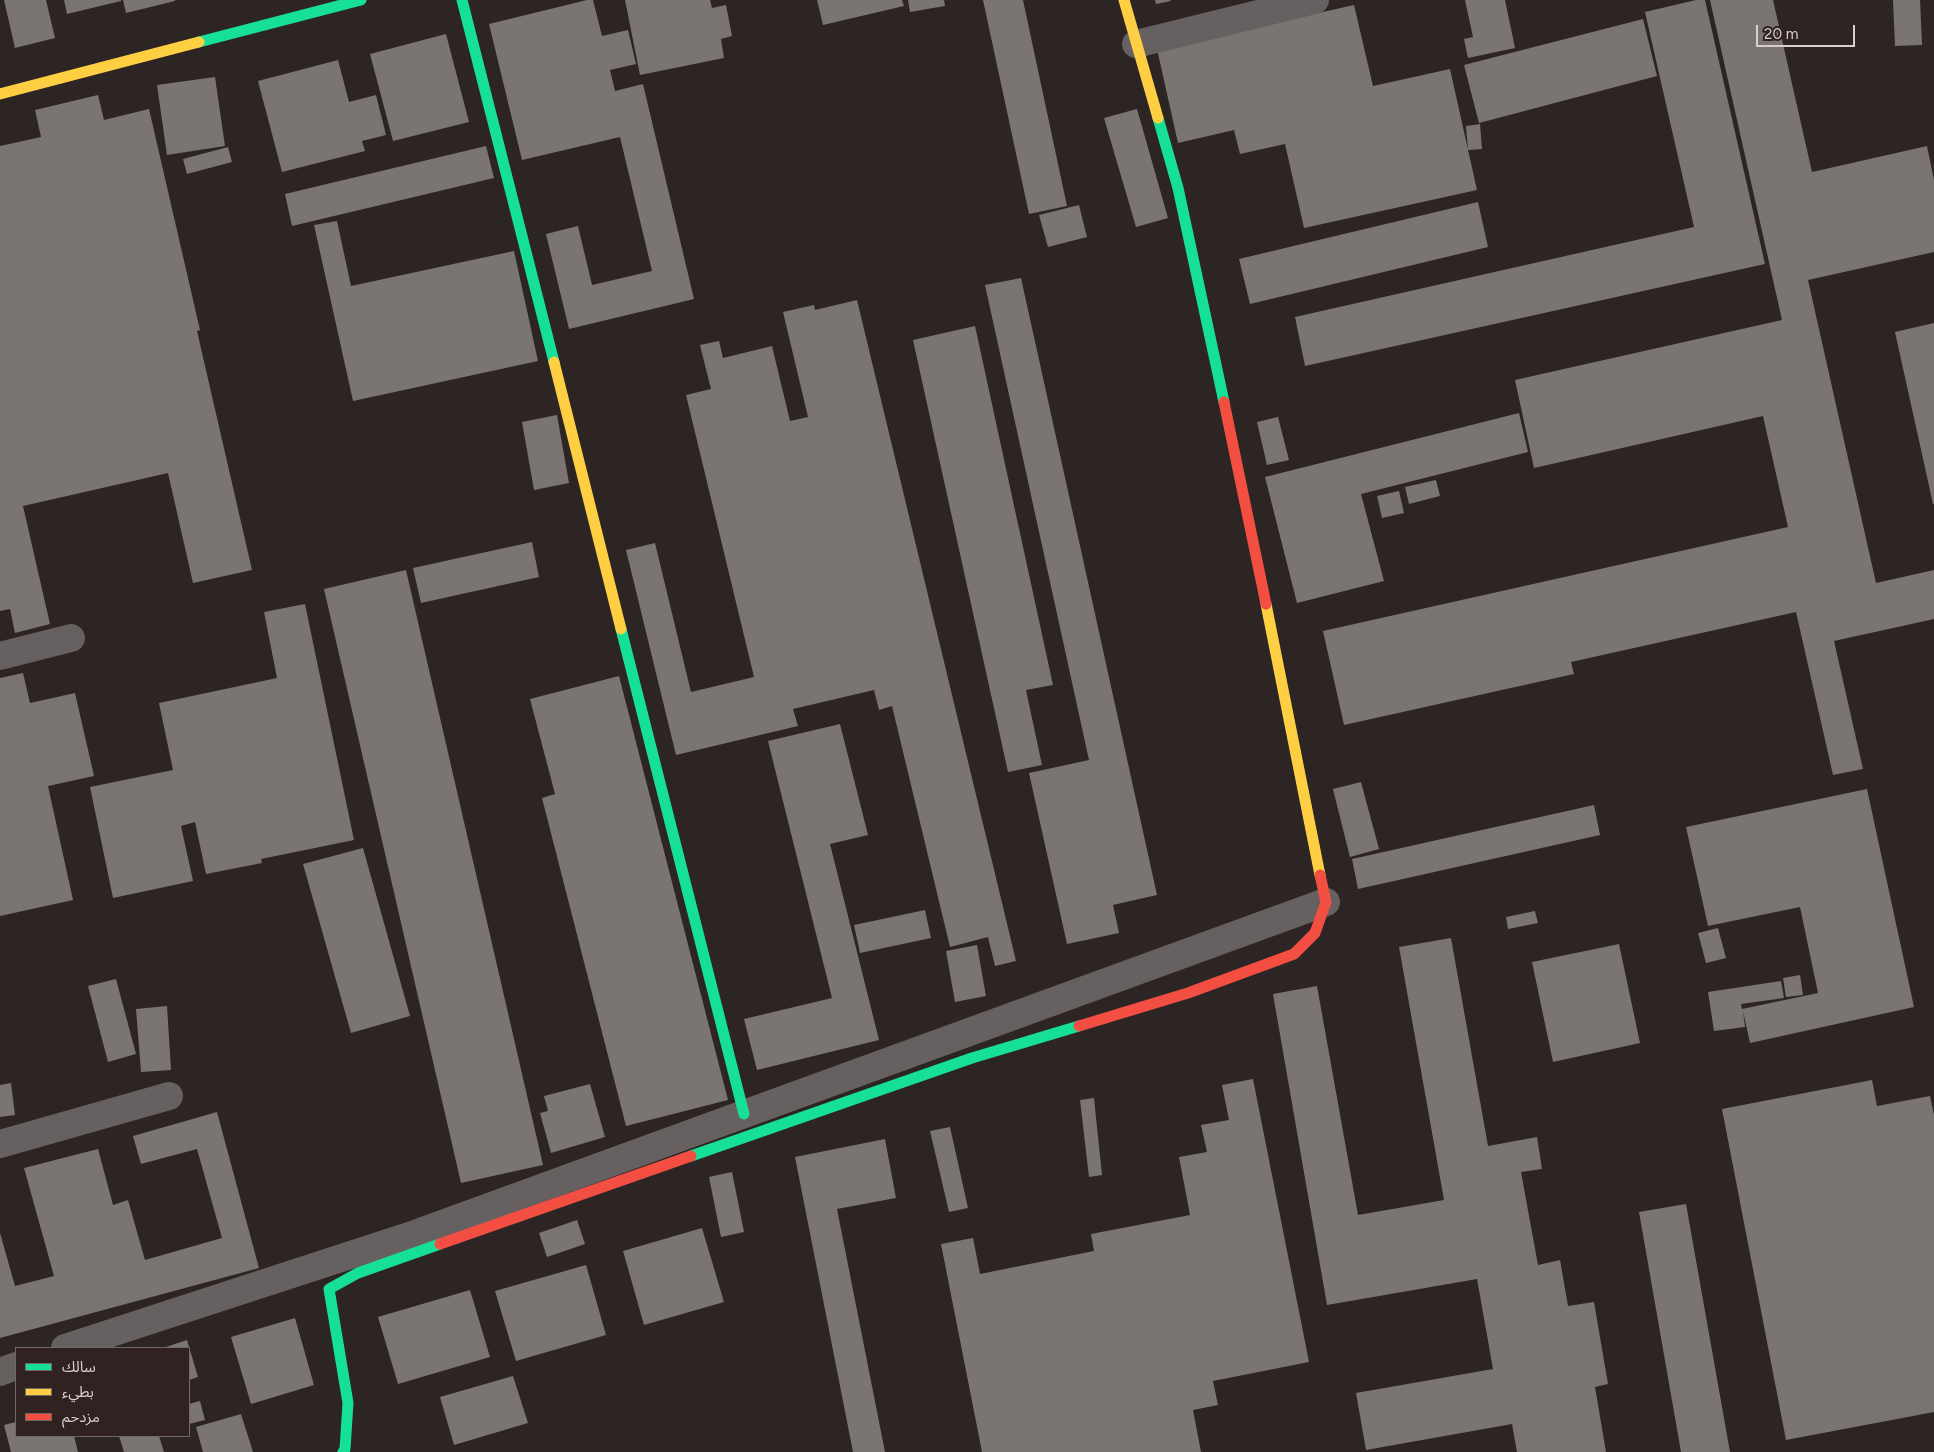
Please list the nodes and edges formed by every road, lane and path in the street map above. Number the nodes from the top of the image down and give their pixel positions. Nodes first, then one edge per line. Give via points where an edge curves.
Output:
1 (361, 0) edge
2 (462, 0) edge
3 (1124, 0) edge
4 (1315, 0) edge
5 (1136, 44) junction
6 (0, 94) edge
7 (71, 638) dead end
8 (0, 656) edge
9 (1326, 902) junction
10 (169, 1096) dead end
11 (744, 1114) junction
12 (0, 1144) edge
13 (68, 1347) edge
14 (15, 1366) edge
15 (0, 1372) edge
16 (343, 1452) edge

1 - 6 street
2 - 11 street
3 - 5 street
4 - 5 street
5 - 9 street via 1178,188
7 - 8 street
9 - 11 street
9 - 16 street via 1315,933 1294,954 1188,993 972,1058 358,1273 336,1285 329,1289 348,1403
10 - 12 street
11 - 13 street via 416,1234
14 - 15 street

